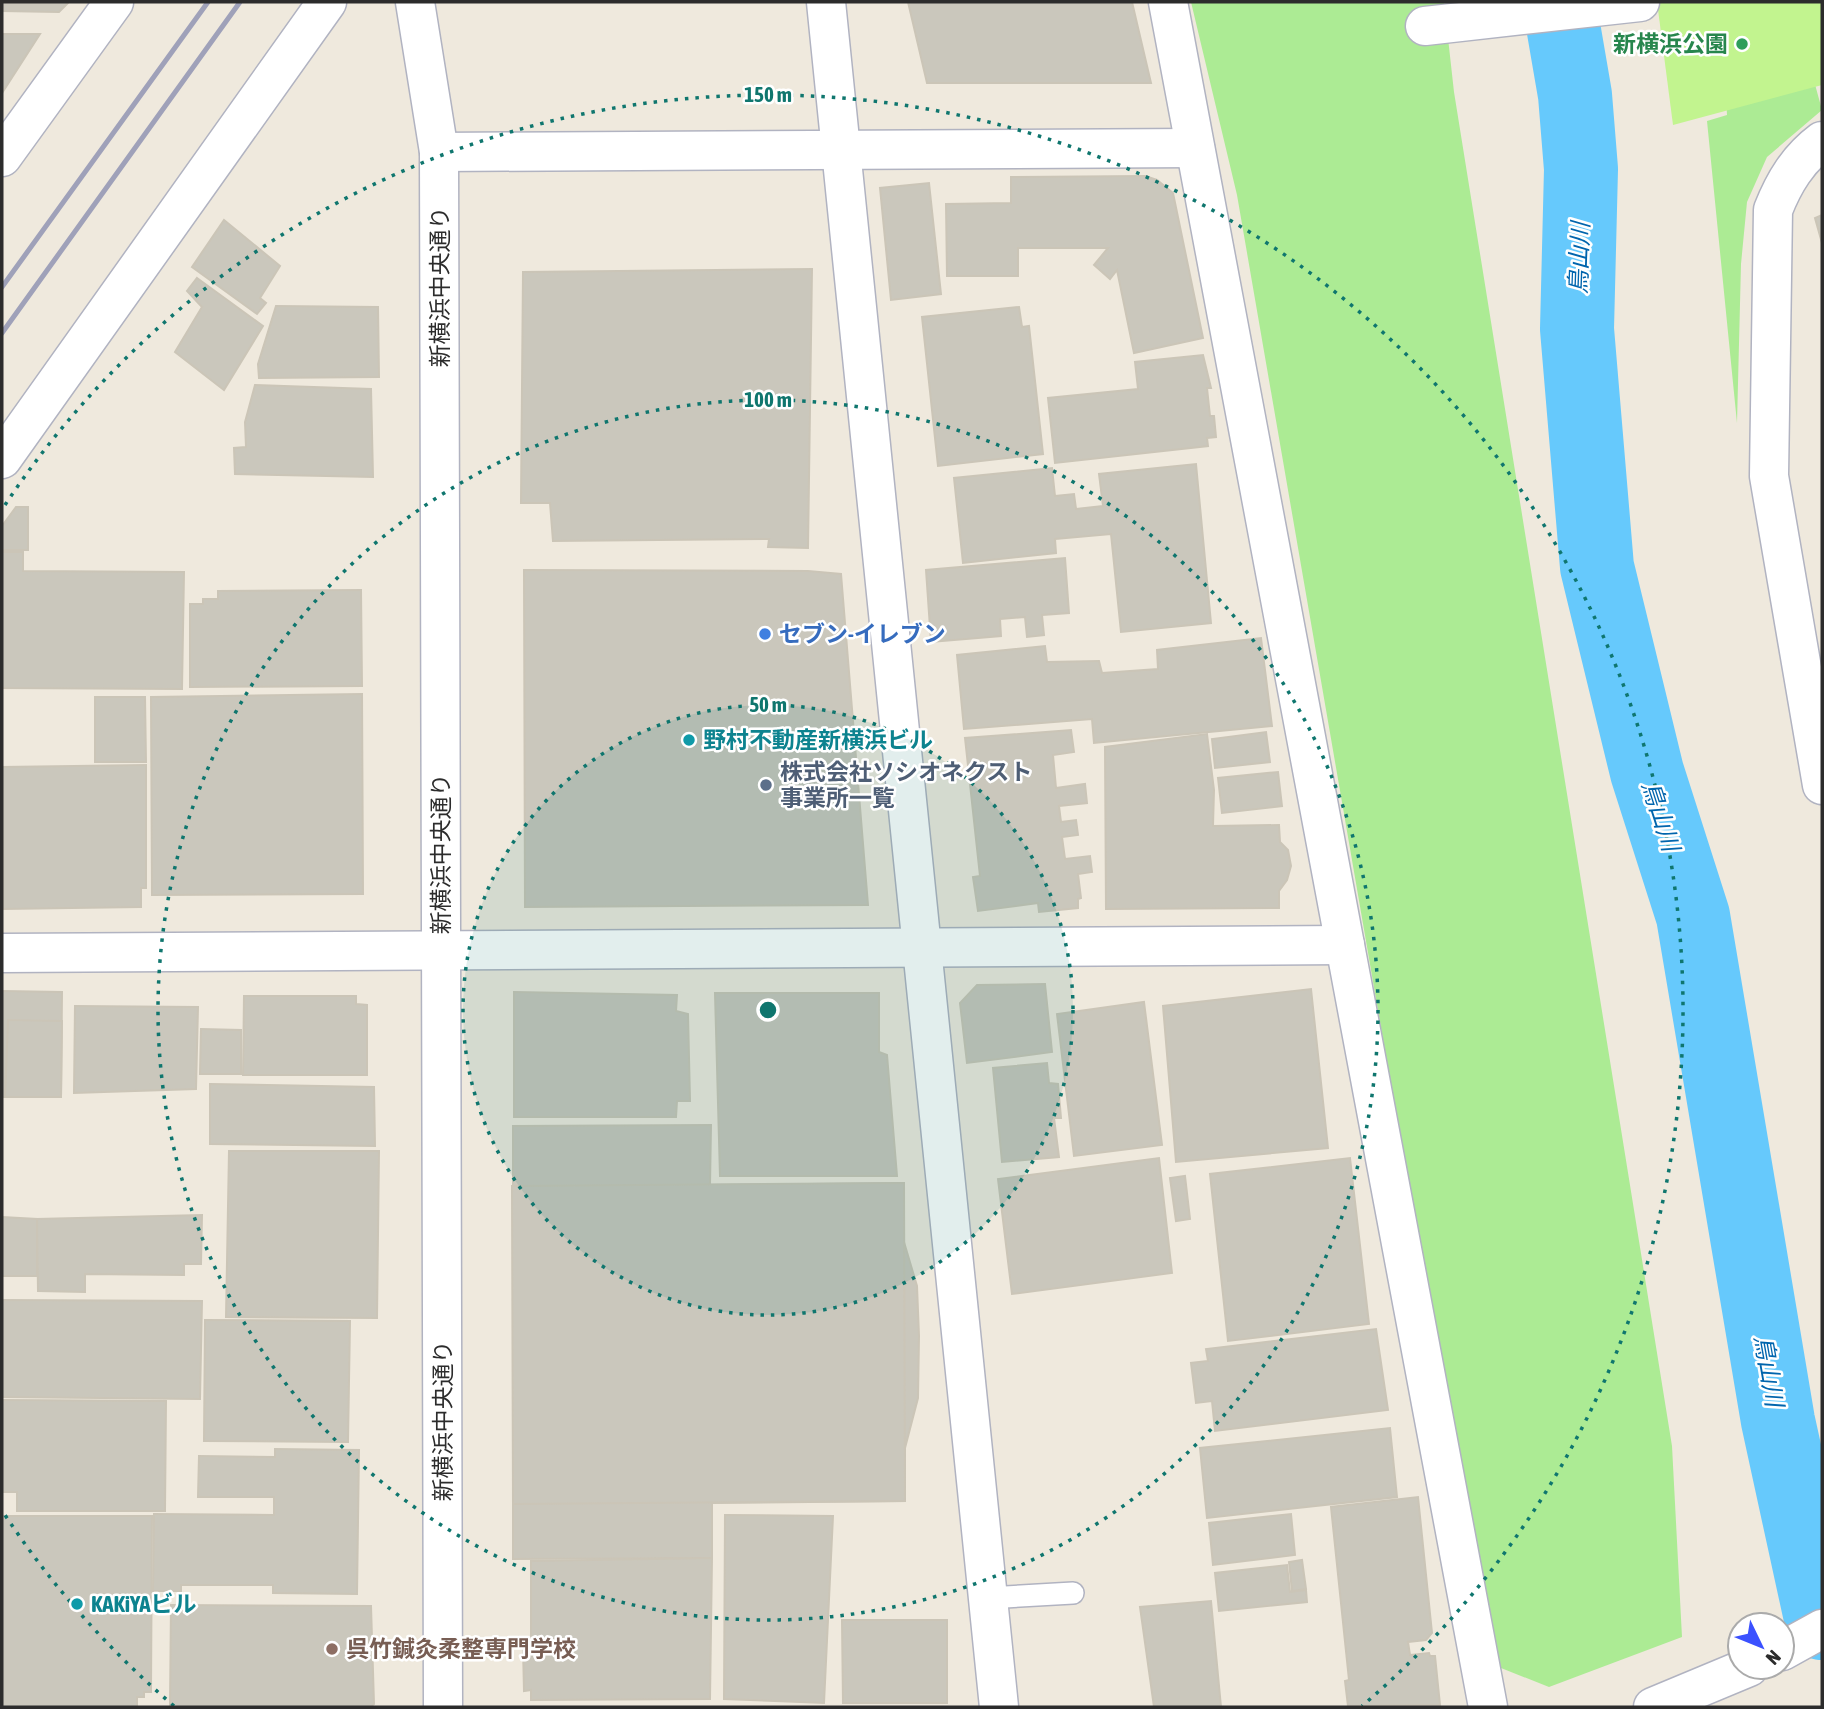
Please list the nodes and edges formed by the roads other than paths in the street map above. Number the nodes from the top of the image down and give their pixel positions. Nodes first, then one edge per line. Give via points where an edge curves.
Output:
1 (114, 2) edge
2 (327, 2) edge
3 (415, 2) edge
4 (826, 2) edge
5 (1168, 2) edge
6 (1640, 2) edge
7 (1442, 23) dead end
8 (1822, 141) edge
9 (1195, 148) junction
10 (439, 152) junction
11 (841, 152) junction
12 (2, 157) edge
13 (2, 459) edge
14 (1821, 771) edge
15 (1345, 945) junction
16 (921, 948) junction
17 (442, 951) junction
18 (2, 953) edge
19 (1073, 1593) dead end
20 (988, 1598) junction
21 (1822, 1629) edge
22 (1796, 1643) edge
23 (1726, 1678) edge
24 (443, 1707) edge
25 (999, 1707) edge
26 (1488, 1707) edge
27 (1653, 1707) edge

1 - 12 street
2 - 13 street
3 - 10 street, 新横浜中央通り
4 - 11 street
5 - 9 street
6 - 7 street
8 - 14 street via 1785,181 1773,210 1769,476
9 - 11 street
9 - 15 street
10 - 11 street
10 - 17 street, 新横浜中央通り
11 - 16 street
15 - 16 street
15 - 26 street
16 - 17 street
16 - 20 street
17 - 18 street
17 - 24 street, 新横浜中央通り
19 - 20 lane
20 - 25 street
21 - 22 street
23 - 27 street

